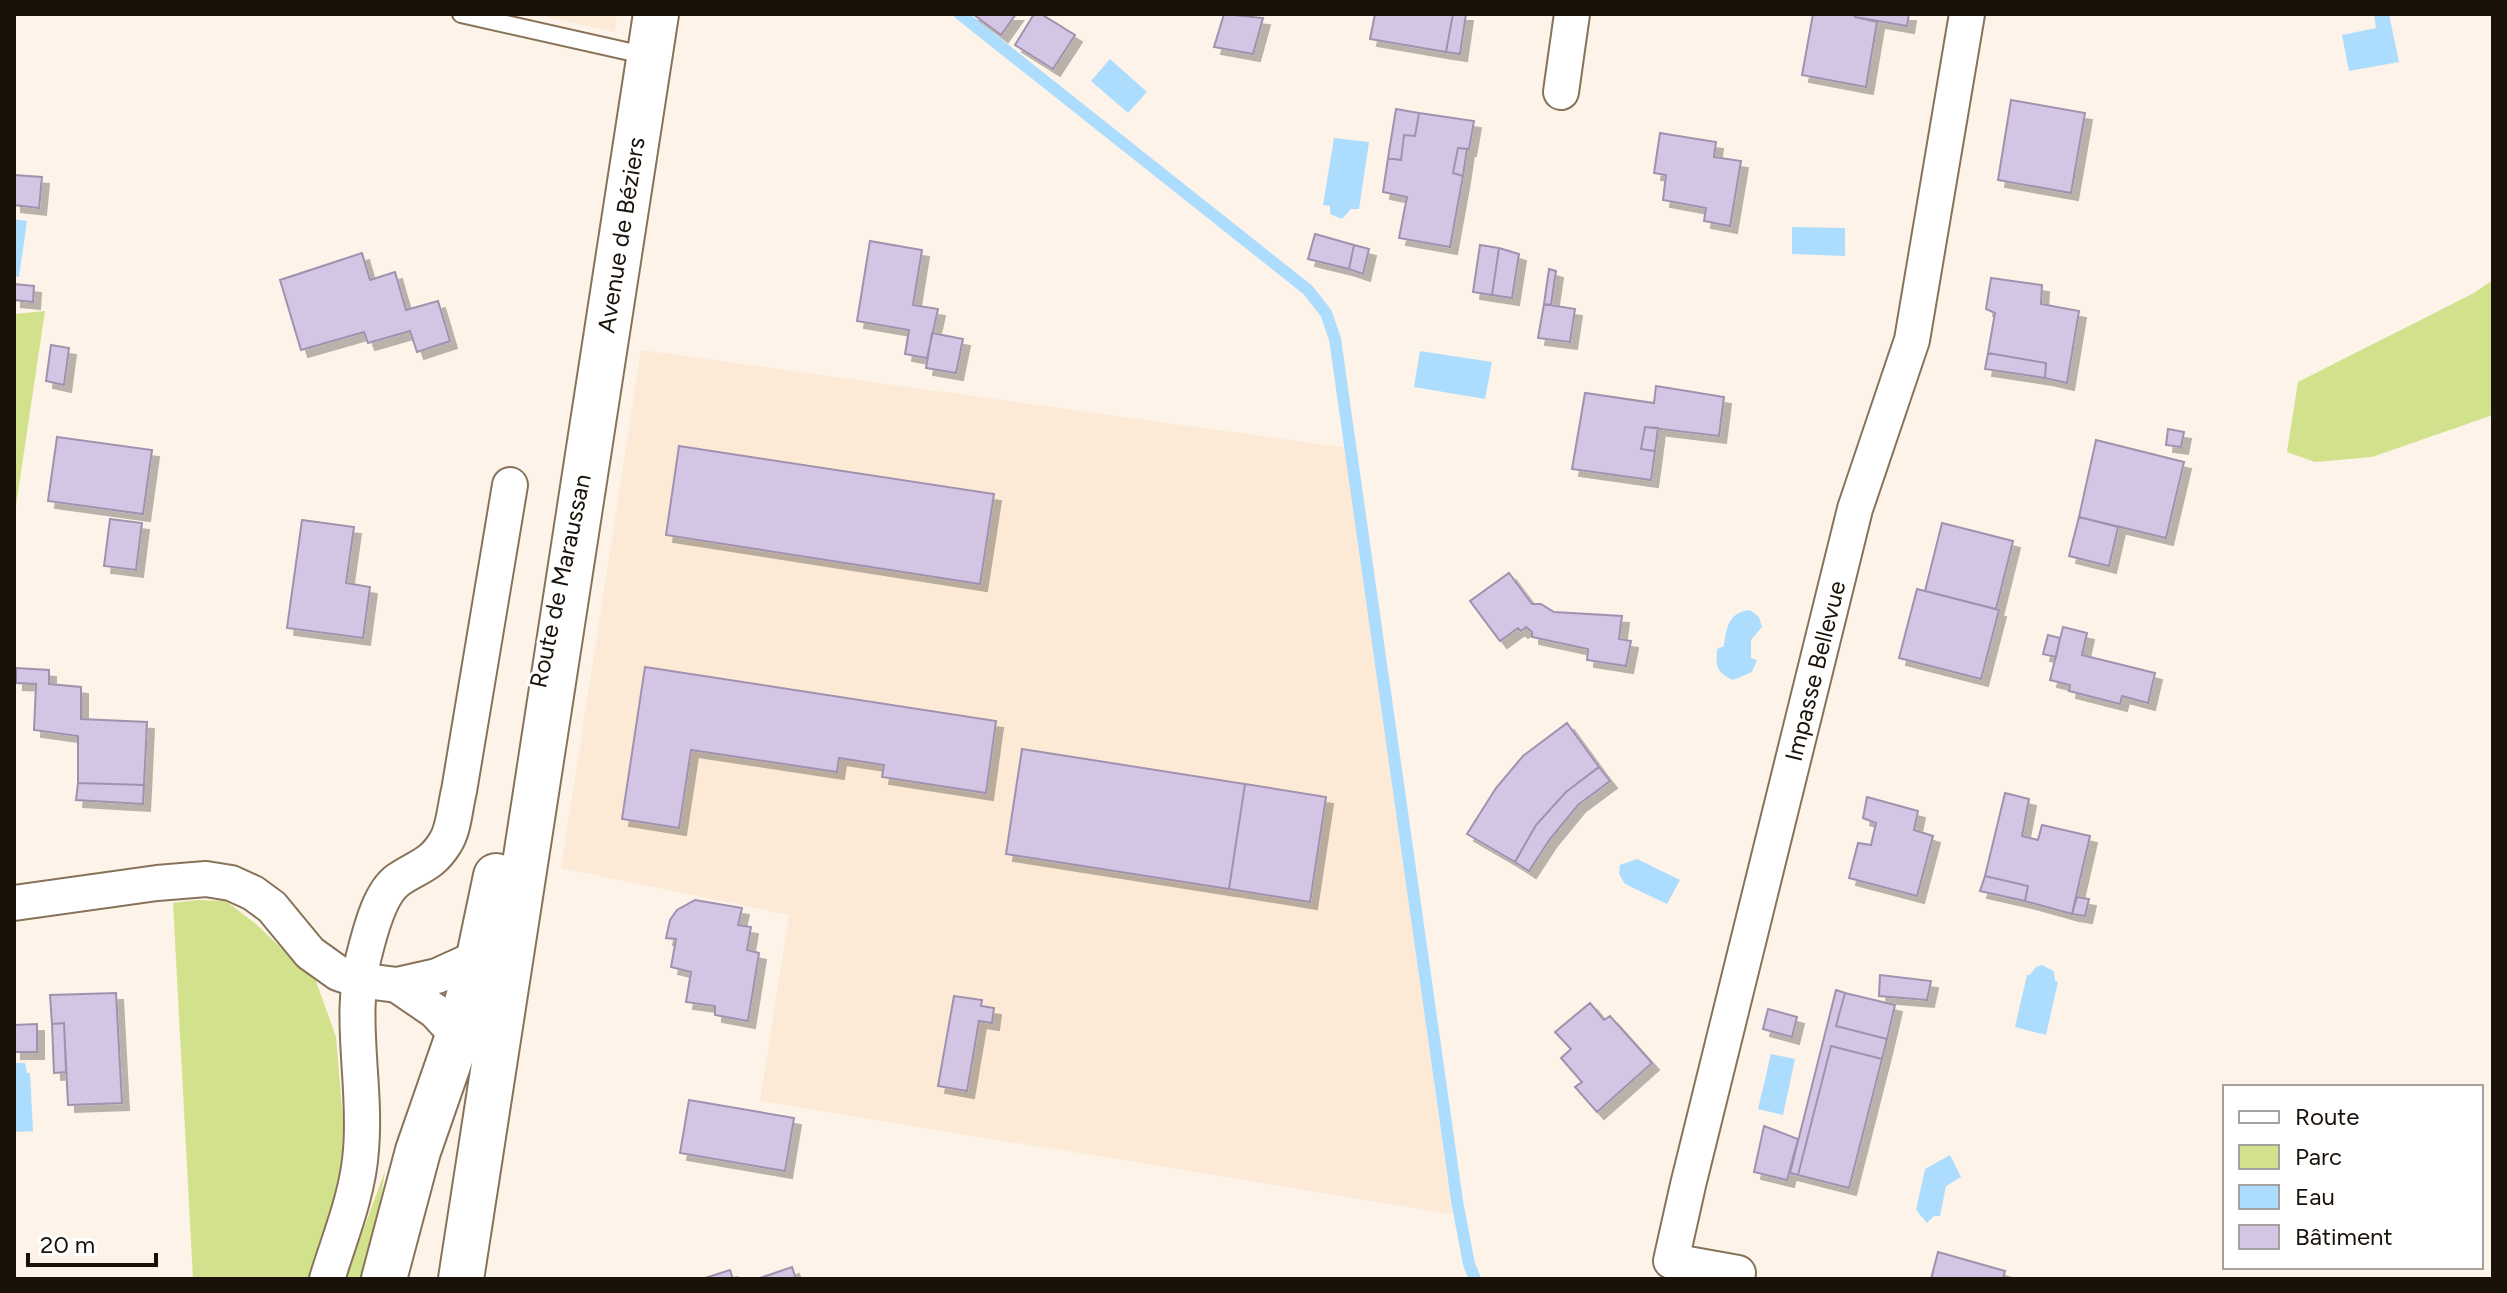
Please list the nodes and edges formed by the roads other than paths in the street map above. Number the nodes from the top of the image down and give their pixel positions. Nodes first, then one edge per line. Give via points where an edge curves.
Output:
1 (461, 14) edge
2 (656, 14) edge
3 (1572, 14) edge
4 (1967, 14) edge
5 (650, 56) junction
6 (1561, 92) dead end
7 (587, 455) junction
8 (510, 485) dead end
9 (14, 903) edge
10 (479, 957) junction
11 (358, 980) junction
12 (397, 985) junction
13 (458, 1036) junction
14 (1738, 1273) dead end
15 (327, 1279) edge
16 (384, 1279) edge
17 (461, 1279) edge

1 - 5 lane
2 - 5 main road, Avenue de Béziers
3 - 6 street
4 - 14 street, Impasse Bellevue via 1912,340 1855,509 1671,1261
5 - 7 main road, Avenue de Béziers
7 - 10 main road, Route de Maraussan
7 - 17 main road, Route de Maraussan
8 - 11 street via 448,840 433,859 397,880 384,896
9 - 11 street via 157,883 231,883 272,907 310,953
10 - 12 street via 437,976
10 - 13 main road, Route de Maraussan
11 - 12 street
11 - 15 street via 361,1151 355,1190
12 - 13 street via 435,1011
13 - 16 main road, Route de Maraussan via 418,1151

